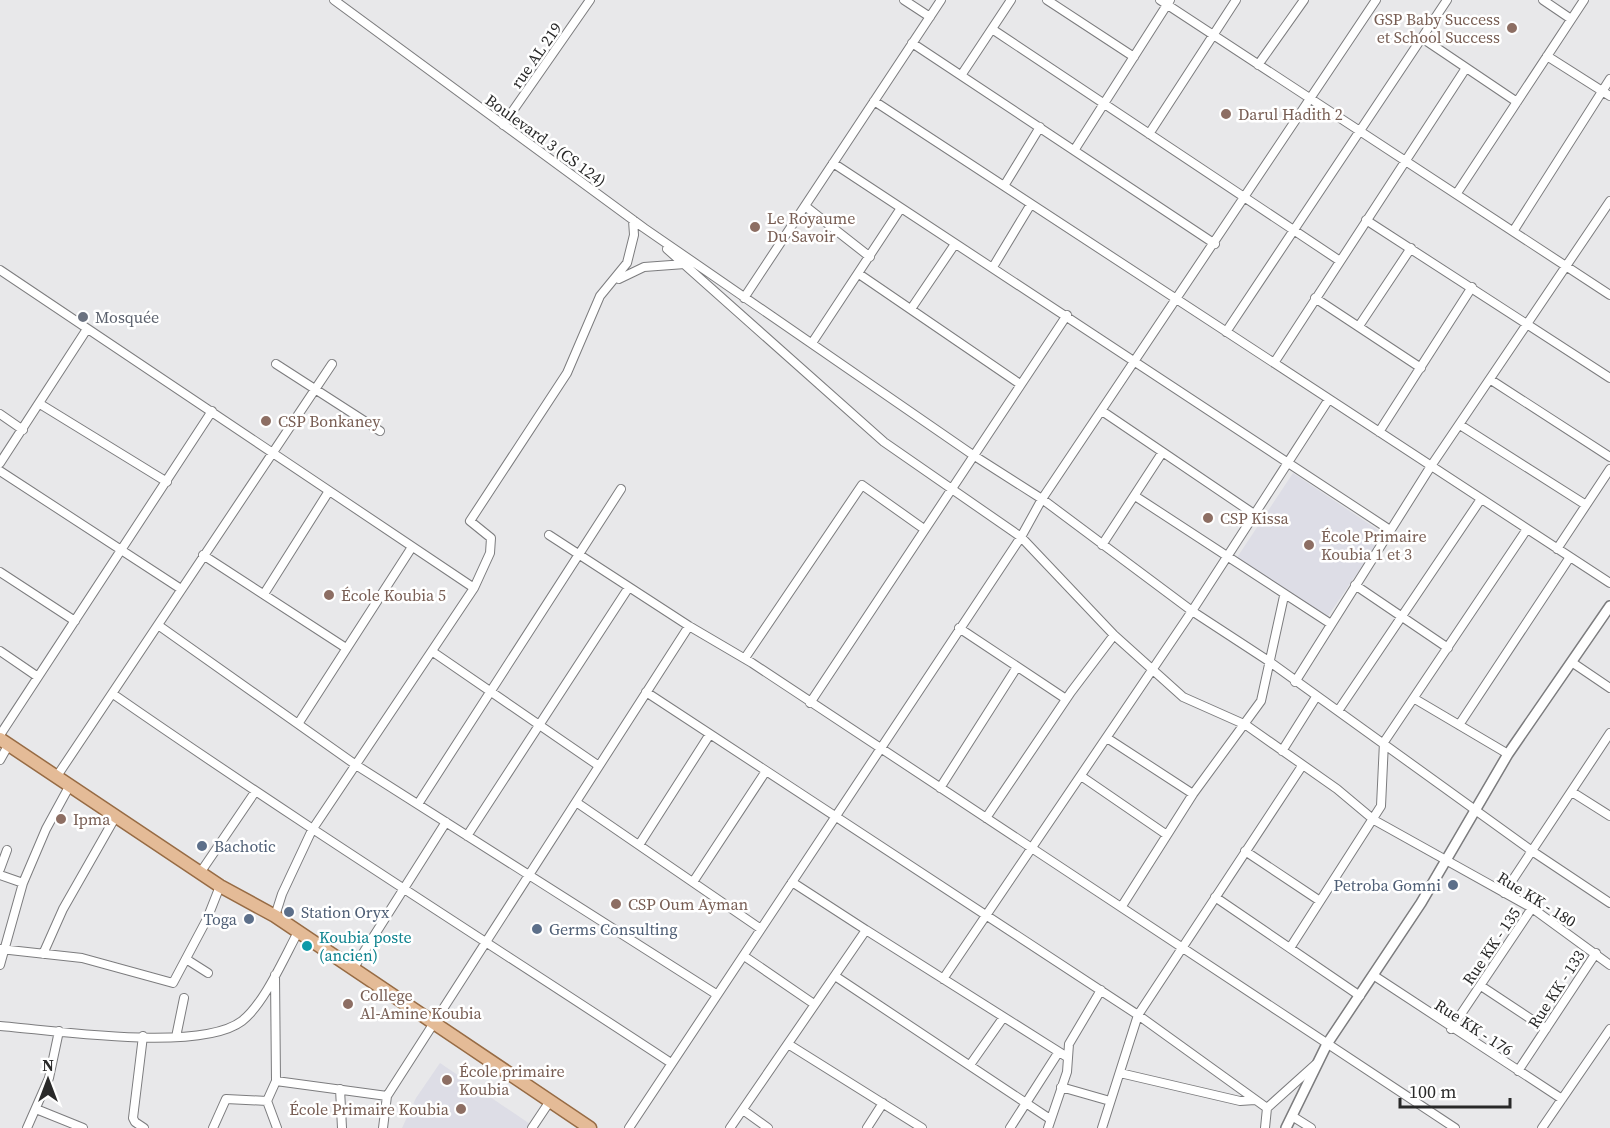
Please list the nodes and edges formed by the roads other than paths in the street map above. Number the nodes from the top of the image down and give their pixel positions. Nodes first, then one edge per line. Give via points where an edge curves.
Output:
1 (334, 0) edge
2 (590, 0) edge
3 (904, 0) edge
4 (941, 0) edge
5 (1011, 0) edge
6 (1047, 0) edge
7 (1236, 0) edge
8 (1304, 0) edge
9 (1376, 0) edge
10 (1447, 0) edge
11 (1543, 0) edge
12 (1584, 0) edge
13 (1166, 2) edge
14 (930, 17) junction
15 (1571, 19) junction
16 (992, 29) junction
17 (1213, 35) junction
18 (1422, 38) junction
19 (912, 43) junction
20 (1547, 56) junction
21 (1134, 57) junction
22 (1258, 65) junction
23 (1466, 68) junction
24 (962, 74) junction
25 (1610, 79) edge
26 (1602, 91) junction
27 (1610, 96) edge
28 (1310, 99) junction
29 (874, 101) junction
30 (1517, 102) junction
31 (1104, 104) junction
32 (504, 125) junction
33 (1040, 127) junction
34 (1360, 132) junction
35 (1149, 134) junction
36 (1075, 149) junction
37 (1408, 160) junction
38 (833, 163) junction
39 (1004, 186) junction
40 (1457, 193) junction
41 (1245, 197) junction
42 (1610, 201) edge
43 (1031, 204) junction
44 (805, 206) junction
45 (902, 208) junction
46 (633, 220) junction
47 (1366, 220) junction
48 (644, 228) junction
49 (1295, 230) junction
50 (1514, 230) junction
51 (955, 244) junction
52 (1215, 244) junction
53 (1411, 248) junction
54 (870, 257) junction
55 (1340, 261) junction
56 (683, 264) junction
57 (696, 264) junction
58 (1566, 266) junction
59 (993, 267) junction
60 (0, 270) edge
61 (859, 274) junction
62 (612, 282) junction
63 (1472, 287) junction
64 (1610, 296) edge
65 (744, 298) junction
66 (1315, 298) junction
67 (1177, 300) junction
68 (911, 309) junction
69 (1067, 315) junction
70 (1528, 324) junction
71 (1359, 326) junction
72 (87, 329) junction
73 (1226, 332) junction
74 (812, 343) junction
75 (1136, 361) junction
76 (1274, 363) junction
77 (276, 364) dead end
78 (332, 364) dead end
79 (1421, 368) junction
80 (1610, 378) edge
81 (1491, 380) junction
82 (1020, 384) junction
83 (315, 389) junction
84 (1329, 399) junction
85 (40, 404) junction
86 (212, 411) junction
87 (1102, 411) junction
88 (0, 414) edge
89 (1460, 425) junction
90 (23, 430) junction
91 (380, 431) dead end
92 (1380, 432) junction
93 (273, 452) junction
94 (1162, 453) junction
95 (973, 455) junction
96 (1610, 457) edge
97 (1289, 461) junction
98 (0, 463) edge
99 (1431, 466) junction
100 (1610, 469) edge
101 (0, 471) edge
102 (166, 482) junction
103 (621, 489) dead end
104 (950, 489) junction
105 (329, 491) junction
106 (1135, 496) junction
107 (1042, 499) junction
108 (1481, 499) junction
109 (1586, 505) junction
110 (1254, 514) junction
111 (924, 529) junction
112 (1527, 529) junction
113 (1390, 530) junction
114 (549, 535) dead end
115 (1021, 537) junction
116 (1102, 545) junction
117 (412, 547) junction
118 (1557, 549) junction
119 (121, 551) junction
120 (203, 555) junction
121 (579, 555) junction
122 (1570, 557) junction
123 (1226, 558) junction
124 (0, 572) edge
125 (1610, 584) edge
126 (1355, 585) junction
127 (629, 587) junction
128 (474, 588) junction
129 (181, 589) junction
130 (264, 594) junction
131 (1284, 596) junction
132 (1610, 606) edge
133 (1192, 611) junction
134 (1400, 618) junction
135 (75, 621) junction
136 (1331, 624) junction
137 (158, 625) junction
138 (689, 626) junction
139 (959, 628) junction
140 (1114, 634) junction
141 (346, 648) junction
142 (1448, 648) junction
143 (0, 651) edge
144 (432, 652) junction
145 (744, 658) junction
146 (1270, 662) junction
147 (1573, 663) junction
148 (1017, 667) junction
149 (1152, 669) junction
150 (38, 677) junction
151 (1295, 682) junction
152 (1610, 688) edge
153 (646, 692) junction
154 (490, 693) junction
155 (113, 694) junction
156 (1316, 697) junction
157 (1066, 699) junction
158 (1415, 699) junction
159 (810, 703) junction
160 (1338, 711) junction
161 (298, 724) junction
162 (1246, 725) junction
163 (1459, 725) junction
164 (538, 726) junction
165 (1610, 733) edge
166 (710, 734) junction
167 (1107, 738) junction
168 (3, 739) edge
169 (1384, 742) junction
170 (880, 750) junction
171 (1282, 751) junction
172 (1508, 754) junction
173 (0, 760) edge
174 (356, 765) junction
175 (599, 766) junction
176 (1302, 766) junction
177 (766, 771) junction
178 (57, 776) junction
179 (1081, 777) junction
180 (70, 785) junction
181 (940, 788) junction
182 (255, 792) junction
183 (1572, 792) junction
184 (1193, 794) junction
185 (576, 802) junction
186 (417, 804) junction
187 (1476, 810) junction
188 (116, 816) junction
189 (1610, 816) edge
190 (836, 817) junction
191 (986, 818) junction
192 (1374, 819) junction
193 (446, 822) junction
194 (312, 830) junction
195 (1167, 835) junction
196 (467, 836) junction
197 (639, 845) junction
198 (7, 850) dead end
199 (1031, 850) junction
200 (1245, 851) junction
201 (1532, 851) junction
202 (1446, 862) junction
203 (0, 869) edge
204 (200, 873) junction
205 (0, 875) edge
206 (529, 875) junction
207 (693, 882) junction
208 (792, 882) junction
209 (23, 883) junction
210 (220, 886) junction
211 (405, 888) junction
212 (1504, 893) junction
213 (1215, 897) junction
214 (1320, 901) junction
215 (1610, 903) edge
216 (1122, 906) junction
217 (1532, 908) junction
218 (987, 915) junction
219 (275, 916) junction
220 (761, 929) junction
221 (866, 930) junction
222 (298, 932) junction
223 (486, 941) junction
224 (1184, 946) junction
225 (1290, 948) junction
226 (3, 949) edge
227 (1596, 953) junction
228 (43, 954) junction
229 (744, 956) junction
230 (186, 959) junction
231 (0, 964) edge
232 (1610, 965) edge
233 (353, 969) junction
234 (208, 973) dead end
235 (275, 974) junction
236 (1373, 975) junction
237 (835, 976) junction
238 (943, 979) junction
239 (1481, 986) junction
240 (1101, 990) junction
241 (716, 994) junction
242 (1360, 996) junction
243 (183, 998) dead end
244 (814, 1004) junction
245 (1138, 1015) junction
246 (1003, 1018) junction
247 (433, 1023) junction
248 (0, 1026) edge
249 (1451, 1029) junction
250 (1546, 1029) junction
251 (1610, 1029) edge
252 (60, 1031) junction
253 (143, 1036) junction
254 (176, 1037) junction
255 (788, 1044) junction
256 (1327, 1044) junction
257 (1058, 1053) junction
258 (1066, 1057) junction
259 (1319, 1061) junction
260 (671, 1063) junction
261 (970, 1065) junction
262 (1518, 1071) junction
263 (1120, 1073) junction
264 (276, 1081) junction
265 (1061, 1087) junction
266 (340, 1089) junction
267 (387, 1096) junction
268 (1562, 1099) junction
269 (1255, 1100) junction
270 (267, 1101) junction
271 (550, 1101) junction
272 (1110, 1101) junction
273 (883, 1103) junction
274 (1026, 1103) junction
275 (1267, 1108) junction
276 (36, 1109) junction
277 (742, 1110) junction
278 (1292, 1116) junction
279 (1050, 1119) junction
280 (27, 1128) edge
281 (83, 1128) edge
282 (144, 1128) edge
283 (213, 1128) edge
284 (277, 1128) edge
285 (342, 1128) edge
286 (383, 1128) edge
287 (532, 1128) edge
288 (590, 1128) edge
289 (629, 1128) edge
290 (730, 1128) edge
291 (768, 1128) edge
292 (867, 1128) edge
293 (922, 1128) edge
294 (1010, 1128) edge
295 (1048, 1128) edge
296 (1102, 1128) edge
297 (1265, 1128) edge
298 (1286, 1128) edge
299 (1311, 1128) edge
300 (1455, 1128) edge
301 (1542, 1128) edge

1 - 32 street, Boulevard 3 (CS 124)
2 - 32 street, rue AL 219
3 - 14 street
4 - 14 street
5 - 16 street
6 - 21 street
7 - 17 street
8 - 22 street
9 - 28 street
10 - 18 street
11 - 15 street
12 - 15 street
13 - 17 street
13 - 21 street
14 - 19 street
15 - 20 street
16 - 24 street
16 - 31 street
17 - 22 street
17 - 35 street
18 - 23 street
18 - 34 street
19 - 24 street
19 - 29 street
20 - 26 street
20 - 30 street
21 - 31 street
22 - 28 street
23 - 30 street
23 - 37 street
24 - 33 street
25 - 26 street
26 - 27 street
26 - 50 street
28 - 34 street
28 - 41 street
29 - 38 street
29 - 39 street
30 - 40 street
31 - 35 street
31 - 36 street
32 - 46 street, Boulevard 3 (CS 124)
33 - 36 street
33 - 39 street
34 - 37 street
34 - 49 street
35 - 41 street
36 - 52 street
37 - 40 street
37 - 47 street
38 - 44 street
38 - 45 street
39 - 43 street
40 - 50 street
41 - 49 street
41 - 52 street
42 - 58 street
43 - 59 street
43 - 67 street
44 - 54 street
44 - 65 street
45 - 51 street
45 - 54 street
46 - 48 street, Boulevard 3 (CS 124)
46 - 62 street via 632,249
47 - 53 street
47 - 55 street
48 - 56 street, Rue KK - 180
48 - 57 street, Boulevard 3 (CS 124)
49 - 55 street
49 - 73 street
50 - 58 street
51 - 59 street
51 - 68 street
52 - 67 street
53 - 63 street
53 - 71 street
54 - 61 street
55 - 66 street
56 - 57 street
56 - 62 street via 644,267
56 - 104 street, Rue KK - 180 via 885,442
57 - 65 street, Boulevard 3 (CS 124)
58 - 64 street
58 - 70 street
59 - 69 street
60 - 72 street
61 - 68 street
61 - 74 street
62 - 128 street via 600,296 567,374 470,521 491,538 490,554
63 - 70 street
63 - 79 street
65 - 74 street, Boulevard 3 (CS 124)
66 - 71 street
66 - 76 street
67 - 73 street
67 - 75 street
68 - 82 street
69 - 75 street
69 - 82 street
70 - 80 street
70 - 81 street
71 - 79 street
72 - 85 street
72 - 86 street
73 - 76 street
74 - 95 street, Boulevard 3 (CS 124)
75 - 87 street
75 - 97 street
76 - 84 street
77 - 83 street
78 - 83 street
79 - 92 street
81 - 89 street
81 - 96 street
82 - 95 street
83 - 91 street
83 - 93 street
84 - 92 street
84 - 97 street
85 - 90 street
85 - 102 street
86 - 93 street
86 - 102 street
87 - 94 street
87 - 107 street
88 - 90 street
89 - 99 street
89 - 109 street
90 - 98 street
92 - 99 street
93 - 105 street
93 - 120 street
94 - 106 street
94 - 110 street
95 - 104 street
95 - 107 street, Boulevard 3 (CS 124)
97 - 110 street
97 - 113 street
99 - 108 street
99 - 113 street
100 - 109 street
101 - 119 street
102 - 119 street
103 - 121 street
104 - 111 street
104 - 115 street, Rue KK - 180
105 - 117 street
105 - 130 street
106 - 116 street
106 - 123 street
107 - 115 street
107 - 116 street, Boulevard 3 (CS 124)
108 - 112 street
108 - 134 street
109 - 118 street
110 - 123 street
111 - 145 street via 862,484
111 - 159 street
112 - 118 street
112 - 142 street
113 - 126 street
114 - 121 street
115 - 139 street
115 - 140 street, Rue KK - 180
116 - 133 street, Boulevard 3 (CS 124)
117 - 128 street
117 - 141 street
118 - 122 street
119 - 129 street
119 - 135 street
120 - 129 street
120 - 130 street
121 - 127 street
121 - 154 street
122 - 125 street
122 - 163 street
123 - 131 street
123 - 133 street
124 - 135 street
126 - 134 street
126 - 136 street
127 - 138 street
127 - 164 street
128 - 144 street
129 - 137 street
130 - 141 street
131 - 136 street
131 - 146 street
132 - 147 street
133 - 146 street, Boulevard 3 (CS 124)
133 - 149 street
134 - 142 street
134 - 160 street
135 - 150 street
136 - 151 street
137 - 155 street
137 - 161 street
138 - 145 street
138 - 153 street
139 - 148 street
139 - 170 street
140 - 149 street, Rue KK - 180
140 - 157 street
141 - 161 street
142 - 158 street
143 - 150 street
144 - 154 street
144 - 174 street
145 - 159 street
146 - 151 street, Boulevard 3 (CS 124)
146 - 162 street via 1261,701
147 - 152 street
147 - 172 street
148 - 157 street
148 - 181 street
149 - 162 street, Rue KK - 180 via 1183,698
149 - 167 street
150 - 168 street
151 - 156 street, Boulevard 3 (CS 124)
153 - 166 street
153 - 175 street
154 - 164 street
154 - 186 street
155 - 178 street
155 - 182 street
156 - 160 street, Boulevard 3 (CS 124)
156 - 171 street
157 - 191 street
158 - 163 street
158 - 169 street
159 - 170 street
160 - 169 street, Boulevard 3 (CS 124)
161 - 174 street
162 - 171 street, Rue KK - 180
162 - 184 street
163 - 172 street
164 - 175 street
164 - 196 street
165 - 183 street
166 - 177 street
166 - 197 street
167 - 179 street
167 - 184 street
168 - 173 street
168 - 178 main road
169 - 187 street, Boulevard 3 (CS 124)
169 - 192 street via 1383,797
170 - 181 street
170 - 190 street
171 - 176 street, Rue KK - 180
172 - 187 street
174 - 186 street
174 - 194 street
175 - 185 street
176 - 192 street, Rue KK - 180
176 - 200 street
177 - 190 street
177 - 207 street
178 - 180 main road
179 - 195 street
179 - 199 street
180 - 188 main road
180 - 209 street
181 - 191 street
182 - 194 street
182 - 204 street
183 - 189 street
183 - 201 street
184 - 195 street
185 - 197 street
185 - 206 street
186 - 193 street
187 - 201 street, Boulevard 3 (CS 124)
187 - 202 street
188 - 204 main road
188 - 228 street via 63,909
190 - 208 street
190 - 218 street
191 - 199 street
192 - 202 street, Rue KK - 180
192 - 214 street
193 - 196 street
193 - 211 street
194 - 211 street
194 - 219 street
195 - 216 street
196 - 206 street
197 - 207 street
198 - 203 street
199 - 216 street
199 - 218 street
200 - 213 street
200 - 214 street
201 - 212 street
201 - 215 street, Boulevard 3 (CS 124)
202 - 212 street, Rue KK - 180
202 - 236 street
204 - 210 main road
205 - 209 street
206 - 223 street
206 - 241 street
207 - 220 street
208 - 220 street
208 - 221 street
209 - 226 street
210 - 219 main road
210 - 230 street
211 - 223 street
211 - 233 street
212 - 217 street, Rue KK - 180
213 - 224 street
213 - 225 street
214 - 225 street
216 - 224 street
217 - 227 street, Rue KK - 180
217 - 239 street, Rue KK - 135
218 - 238 street
218 - 240 street
219 - 222 main road
220 - 229 street
221 - 237 street
221 - 238 street
222 - 233 main road
222 - 235 street
223 - 247 street
223 - 260 street
224 - 245 street
224 - 256 street
225 - 242 street
226 - 228 street
226 - 231 street
227 - 232 street, Rue KK - 180
227 - 250 street, Rue KK - 133
228 - 230 street via 82,958 172,983
229 - 241 street
229 - 244 street
230 - 234 street
233 - 247 main road
235 - 254 street via 242,1021 218,1031
235 - 264 street
236 - 242 street
236 - 249 street, Rue KK - 176
237 - 244 street
237 - 261 street
238 - 246 street
239 - 249 street, Rue KK - 135
239 - 250 street
240 - 245 street
240 - 258 street via 1077,1028
241 - 260 street
242 - 256 street
243 - 254 street
244 - 255 street
245 - 263 street
245 - 269 street
246 - 257 street
246 - 261 street
247 - 267 street
247 - 271 main road
248 - 252 street
249 - 262 street, Rue KK - 176
250 - 262 street, Rue KK - 133
251 - 268 street
252 - 253 street
252 - 276 street via 49,1078
253 - 254 street
253 - 282 street via 134,1118
255 - 273 street
255 - 277 street
256 - 259 street
256 - 300 street
257 - 258 street
257 - 274 street
258 - 265 street via 1067,1072
259 - 275 street
259 - 278 street
260 - 289 street
261 - 274 street
262 - 268 street, Rue KK - 176
263 - 269 street via 1240,1101
263 - 272 street
264 - 266 street
264 - 270 street
265 - 272 street
265 - 279 street
266 - 267 street
266 - 285 street
267 - 286 street
268 - 301 street
269 - 275 street
270 - 283 street via 226,1099
270 - 284 street
271 - 287 street
271 - 288 main road
272 - 296 street
273 - 292 street
273 - 293 street
274 - 279 street
274 - 294 street
275 - 297 street
276 - 280 street
276 - 281 street
277 - 290 street
277 - 291 street
278 - 298 street
278 - 299 street
279 - 295 street

